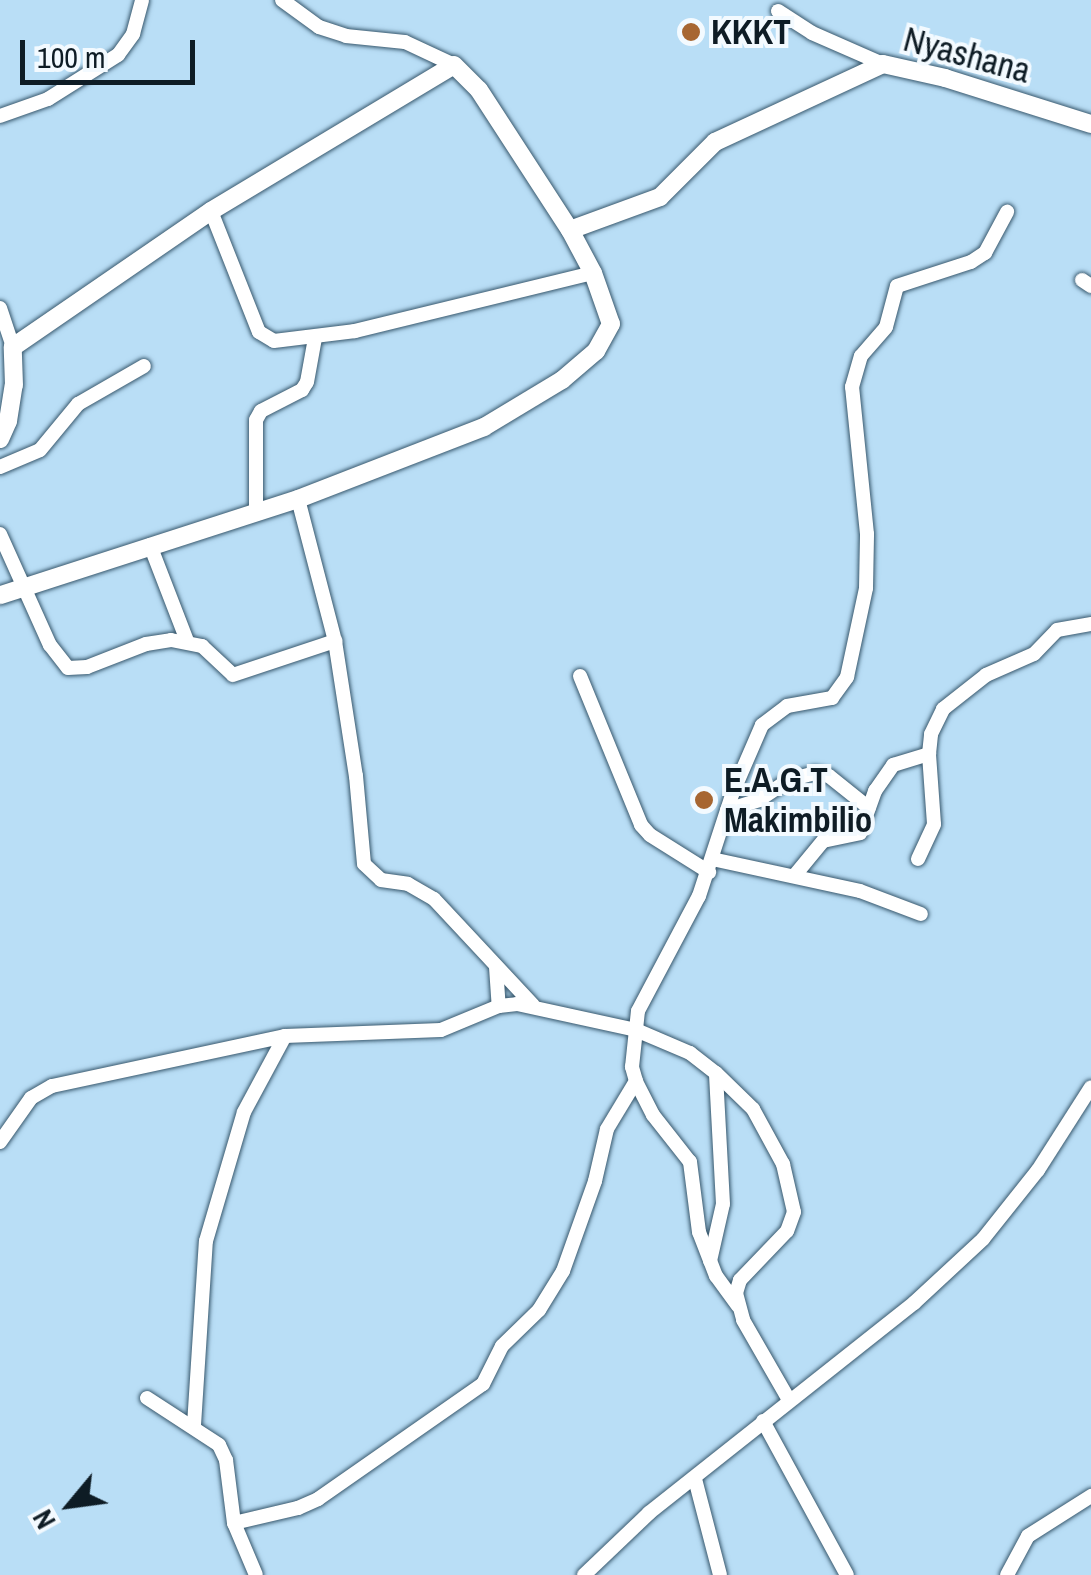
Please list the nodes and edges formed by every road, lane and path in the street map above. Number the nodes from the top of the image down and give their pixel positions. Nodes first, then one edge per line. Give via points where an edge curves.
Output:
1 (142, 0) edge
2 (282, 0) edge
3 (778, 11) dead end
4 (883, 64) junction
5 (454, 65) junction
6 (0, 116) edge
7 (1091, 124) edge
8 (211, 211) junction
9 (1007, 212) dead end
10 (570, 230) junction
11 (593, 273) junction
12 (0, 308) edge
13 (315, 338) junction
14 (13, 347) junction
15 (144, 366) dead end
16 (0, 439) edge
17 (0, 466) edge
18 (298, 499) junction
19 (256, 511) junction
20 (0, 534) edge
21 (150, 545) junction
22 (22, 589) junction
23 (0, 595) edge
24 (1091, 624) edge
25 (187, 641) junction
26 (335, 641) junction
27 (580, 676) dead end
28 (929, 754) junction
29 (869, 808) junction
30 (727, 810) junction
31 (918, 859) dead end
32 (711, 865) junction
33 (795, 875) junction
34 (921, 914) dead end
35 (496, 966) junction
36 (533, 1005) junction
37 (499, 1006) junction
38 (636, 1030) junction
39 (285, 1036) junction
40 (716, 1073) junction
41 (636, 1081) junction
42 (1091, 1087) edge
43 (0, 1142) edge
44 (710, 1262) junction
45 (738, 1306) junction
46 (148, 1398) dead end
47 (789, 1400) junction
48 (763, 1421) junction
49 (194, 1424) junction
50 (695, 1479) junction
51 (1091, 1496) edge
52 (234, 1524) junction
53 (256, 1575) edge
54 (584, 1575) edge
55 (720, 1575) edge
56 (847, 1575) edge
57 (1007, 1575) edge

1 - 6 street via 134,34 118,55 48,100
2 - 5 street via 319,27 405,42
3 - 4 street
4 - 7 street, Nyashana
4 - 10 street, Nyashana via 715,142 660,197
5 - 8 street
5 - 10 street via 478,90
8 - 13 street via 264,339
8 - 14 street
9 - 30 street via 984,253 971,262 897,286 886,327 861,356 852,398 866,588 847,677 832,698 787,706 762,726
10 - 11 street
11 - 13 street
11 - 18 street via 610,331 562,380 484,427
12 - 14 street
13 - 19 street via 302,390 256,420
14 - 16 street via 14,385
15 - 17 street via 78,404 40,450
18 - 19 street
18 - 26 street
19 - 21 street
20 - 22 street
21 - 22 street
21 - 25 street
22 - 23 street
22 - 25 street via 68,668 146,644
24 - 28 street via 1057,630 1034,654 972,684 937,719
25 - 26 street via 202,646 232,675
26 - 35 street via 364,864 381,880 408,884 434,899
27 - 32 street via 641,824
28 - 29 street via 893,765
28 - 31 street via 934,824
29 - 30 street via 829,776 815,773
29 - 33 street via 860,833 823,841
30 - 32 street
32 - 33 street
32 - 38 street via 676,946 645,994
33 - 34 street
35 - 36 street
35 - 37 street
36 - 37 street
36 - 38 street
37 - 39 street via 441,1030
38 - 40 street
38 - 41 street
39 - 43 street via 52,1086 32,1098
39 - 49 street via 244,1112 206,1241
40 - 44 street via 723,1204
40 - 45 street via 769,1134 794,1212 787,1230 740,1280
41 - 44 street via 652,1115 690,1162 694,1213
41 - 52 street via 607,1130 563,1271 540,1310 502,1346 483,1384 318,1499
42 - 47 street via 1038,1170 982,1239 914,1303
44 - 45 street
45 - 47 street
46 - 49 street
47 - 48 street
48 - 50 street
48 - 56 street
49 - 52 street via 226,1460
50 - 54 street
50 - 55 street
51 - 57 street via 1028,1536
52 - 53 street

